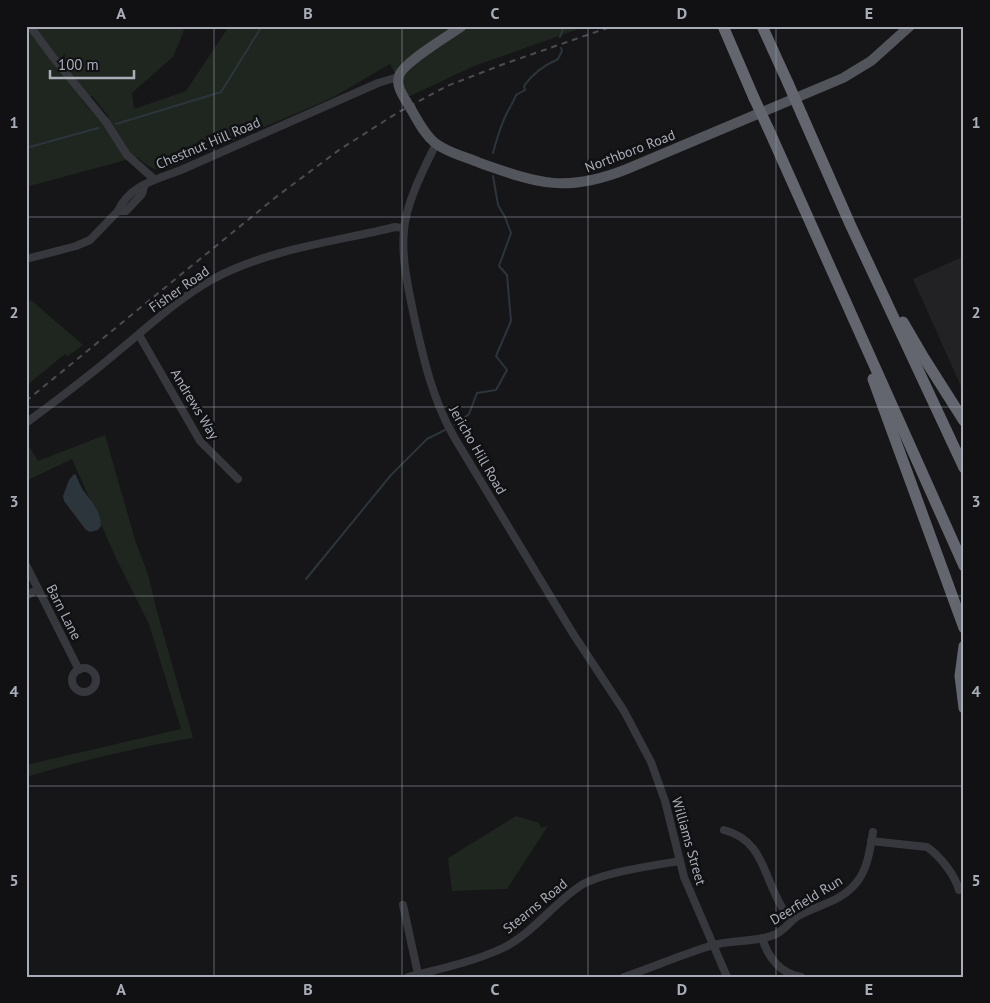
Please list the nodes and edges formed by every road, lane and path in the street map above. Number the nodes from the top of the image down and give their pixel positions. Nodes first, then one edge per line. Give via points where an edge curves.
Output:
1 (30, 26) edge
2 (462, 26) edge
3 (723, 26) edge
4 (762, 26) edge
5 (910, 26) edge
6 (398, 77) junction
7 (436, 144) junction
8 (154, 179) junction
9 (850, 224) junction
10 (404, 228) junction
11 (26, 259) edge
12 (840, 288) junction
13 (139, 335) junction
14 (964, 421) edge
15 (26, 423) edge
16 (964, 468) edge
17 (238, 479) dead end
18 (26, 565) edge
19 (964, 566) edge
20 (38, 590) junction
21 (26, 596) edge
22 (964, 628) edge
23 (964, 646) edge
24 (79, 670) dead end
25 (964, 708) edge
26 (640, 740) joint
27 (724, 830) dead end
28 (873, 832) dead end
29 (871, 841) junction
30 (680, 861) junction
31 (959, 890) dead end
32 (403, 905) dead end
33 (790, 921) junction
34 (762, 938) junction
35 (713, 945) junction
36 (418, 974) junction
37 (408, 977) edge
38 (624, 977) edge
39 (727, 977) edge
40 (801, 977) edge

1 - 8 street, Chestnut Hill Road via 106,122 127,155
2 - 6 main road via 405,66
3 - 12 highway, bridge
4 - 9 highway, bridge
5 - 7 main road, Northboro Road via 871,62 843,78 594,181 559,184 521,178
6 - 7 main road, Northboro Road via 400,90 423,130
6 - 8 street, Chestnut Hill Road
7 - 10 street, Jericho Hill Road via 412,199
8 - 11 street via 134,190 90,240
9 - 14 highway via 920,351
9 - 16 highway
10 - 13 street, Fisher Road via 292,250 234,269 195,290
10 - 26 street, Jericho Hill Road via 404,262 410,298 430,380 444,419
12 - 19 highway
12 - 22 highway
13 - 15 street, Fisher Road
13 - 17 street, Andrews Way via 196,435
18 - 20 street, Barn Lane
20 - 21 street
20 - 24 street, Barn Lane
23 - 25 highway via 960,666
26 - 30 street, Williams Street via 660,783
27 - 33 street via 737,834 752,847
28 - 29 street, Deerfield Run
29 - 31 street via 927,847 957,882
29 - 33 street, Deerfield Run via 865,867 849,890 829,904
30 - 35 street, Williams Street via 689,891
30 - 36 street, Stearns Road via 590,880 504,947
32 - 36 street
33 - 34 street, Deerfield Run via 781,932
34 - 35 street, Deerfield Run
34 - 40 street via 770,958 787,972
35 - 38 street
35 - 39 street, Williams Street
36 - 37 street, Stearns Road

